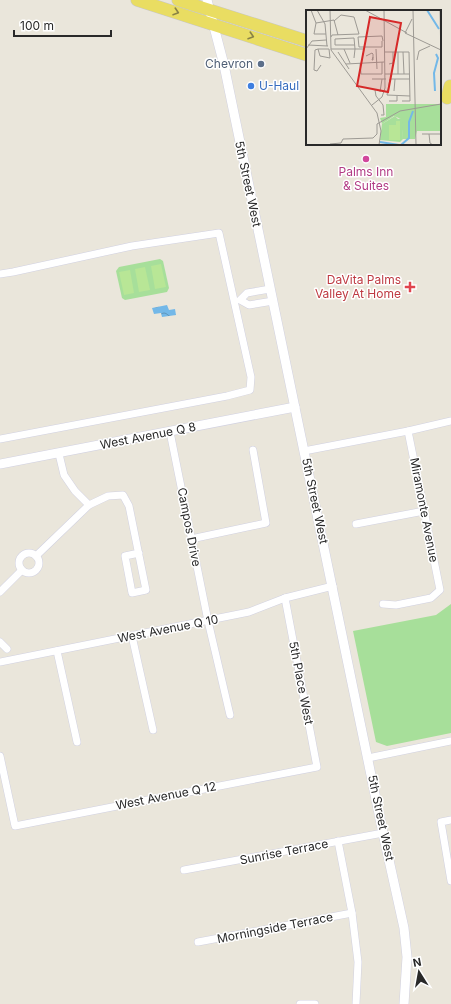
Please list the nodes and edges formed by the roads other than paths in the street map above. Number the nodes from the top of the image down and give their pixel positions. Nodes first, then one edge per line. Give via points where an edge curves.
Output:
1 (137, 0) edge
2 (178, 0) edge
3 (208, 5) edge
4 (214, 24) junction
5 (306, 41) edge
6 (306, 54) edge
7 (0, 274) edge
8 (270, 289) junction
9 (238, 301) junction
10 (273, 301) junction
11 (295, 407) junction
12 (451, 421) edge
13 (408, 431) junction
14 (170, 432) junction
15 (0, 439) edge
16 (253, 450) dead end
17 (304, 451) junction
18 (59, 454) junction
19 (0, 464) edge
20 (89, 504) junction
21 (424, 511) junction
22 (356, 524) dead end
23 (191, 539) junction
24 (139, 553) junction
25 (36, 556) junction
26 (22, 570) junction
27 (333, 586) junction
28 (0, 592) edge
29 (285, 598) junction
30 (383, 604) dead end
31 (208, 621) junction
32 (132, 636) junction
33 (0, 642) edge
34 (7, 649) dead end
35 (57, 651) junction
36 (0, 662) edge
37 (230, 715) dead end
38 (153, 730) dead end
39 (451, 741) edge
40 (77, 742) dead end
41 (0, 756) edge
42 (368, 758) junction
43 (318, 767) joint
44 (451, 820) edge
45 (383, 833) junction
46 (338, 841) junction
47 (184, 870) dead end
48 (451, 882) edge
49 (352, 913) junction
50 (198, 942) dead end
51 (300, 1004) edge
52 (315, 1004) edge
53 (356, 1004) edge
54 (404, 1004) edge

1 -> 4 main road
2 - 3 main road
3 - 4 street, 5th Street West
3 - 5 main road
4 -> 6 main road
4 - 8 street, 5th Street West
7 - 9 street via 132,246 219,233
8 - 9 street via 247,293
8 - 10 street, 5th Street West
9 - 10 street via 249,305
9 - 15 street via 251,377 250,390
10 - 11 street, 5th Street West
11 - 14 street, West Avenue Q 8
11 - 17 street, 5th Street West
12 - 13 street
13 - 17 street
13 - 21 street, Miramonte Avenue
14 - 18 street, West Avenue Q 8
14 - 23 street, Campos Drive
16 - 23 street via 266,523
17 - 27 street, 5th Street West
18 - 19 street, West Avenue Q 8
18 - 20 street via 64,475 75,491
20 - 24 street via 108,496 123,495 130,506
20 - 25 street
21 - 22 street
21 - 30 street, Miramonte Avenue via 440,590 431,598 396,605
23 - 31 street, Campos Drive
24 - 24 street via 146,590 132,593 125,556
25 - 26 street via 39,562 37,570 28,573
25 - 26 street via 27,553 21,557 19,565
26 - 28 street
27 - 29 street, West Avenue Q 10
27 - 42 street, 5th Street West
29 - 31 street, West Avenue Q 10 via 249,612
29 - 43 street, 5th Place West
31 - 32 street, West Avenue Q 10
31 - 37 street, Campos Drive
32 - 35 street, West Avenue Q 10
32 - 38 street
33 - 34 street
35 - 36 street, West Avenue Q 10
35 - 40 street
39 - 42 street
41 - 43 street, West Avenue Q 12 via 15,826
42 - 45 street, 5th Street West
44 - 48 street via 441,822
45 - 46 street, Sunrise Terrace
45 - 54 street, 5th Street West via 404,928 407,957
46 - 47 street, Sunrise Terrace
46 - 49 street
49 - 50 street, Morningside Terrace
49 - 53 street via 358,962
51 - 52 street

